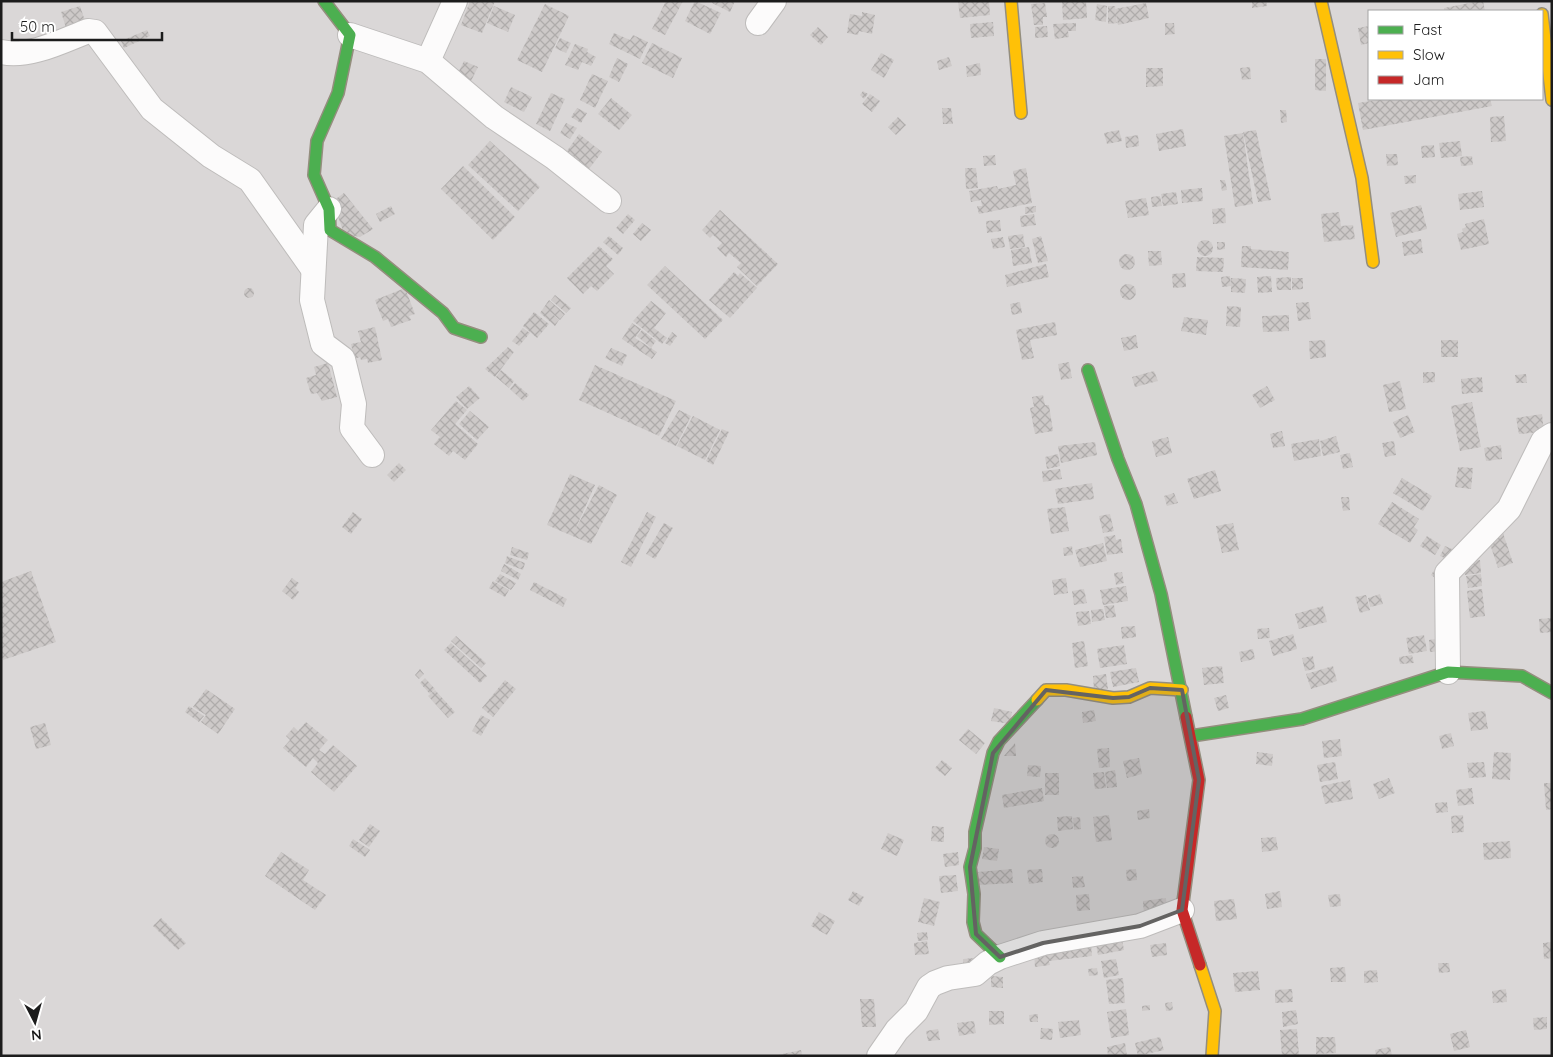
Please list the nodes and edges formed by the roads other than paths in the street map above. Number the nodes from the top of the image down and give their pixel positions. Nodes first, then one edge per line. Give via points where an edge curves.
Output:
1 (324, 1) edge
2 (455, 1) edge
3 (774, 1) edge
4 (1011, 1) edge
5 (1321, 1) edge
6 (1543, 22) edge
7 (758, 23) dead end
8 (350, 35) junction
9 (1, 52) edge
10 (428, 61) junction
11 (1552, 100) edge
12 (1021, 113) dead end
13 (609, 202) dead end
14 (329, 209) junction
15 (1373, 262) dead end
16 (313, 268) junction
17 (481, 336) dead end
18 (1088, 370) dead end
19 (1552, 435) edge
20 (372, 455) dead end
21 (1448, 672) junction
22 (1182, 690) junction
23 (1552, 693) edge
24 (1191, 736) junction
25 (1182, 910) junction
26 (1000, 957) junction
27 (879, 1056) edge
28 (1212, 1056) edge

1 - 8 street
2 - 10 street
3 - 7 street
4 - 12 street
5 - 15 street via 1362,178
6 - 11 street
8 - 10 street
8 - 14 street via 338,93 317,141 314,175
9 - 16 street via 44,48 88,31 95,32 152,108 211,156 250,180
10 - 13 street via 494,117 555,158
14 - 16 street via 316,225
14 - 17 street via 330,230 375,257 443,313 454,328
16 - 20 street via 312,300 323,344 343,359 354,404 352,428
18 - 22 street via 1136,504 1161,594
19 - 21 street via 1543,441 1509,509 1447,573
21 - 23 street via 1522,676
21 - 24 street via 1302,719
22 - 24 street
22 - 26 street via 1150,688 1129,697 1113,698 1046,690 999,742 993,753 970,866 976,934
24 - 25 street via 1199,780
25 - 26 street via 1140,926 1042,943
25 - 28 street via 1215,1011
26 - 27 street via 976,974 948,978 930,987 916,1011 897,1030

